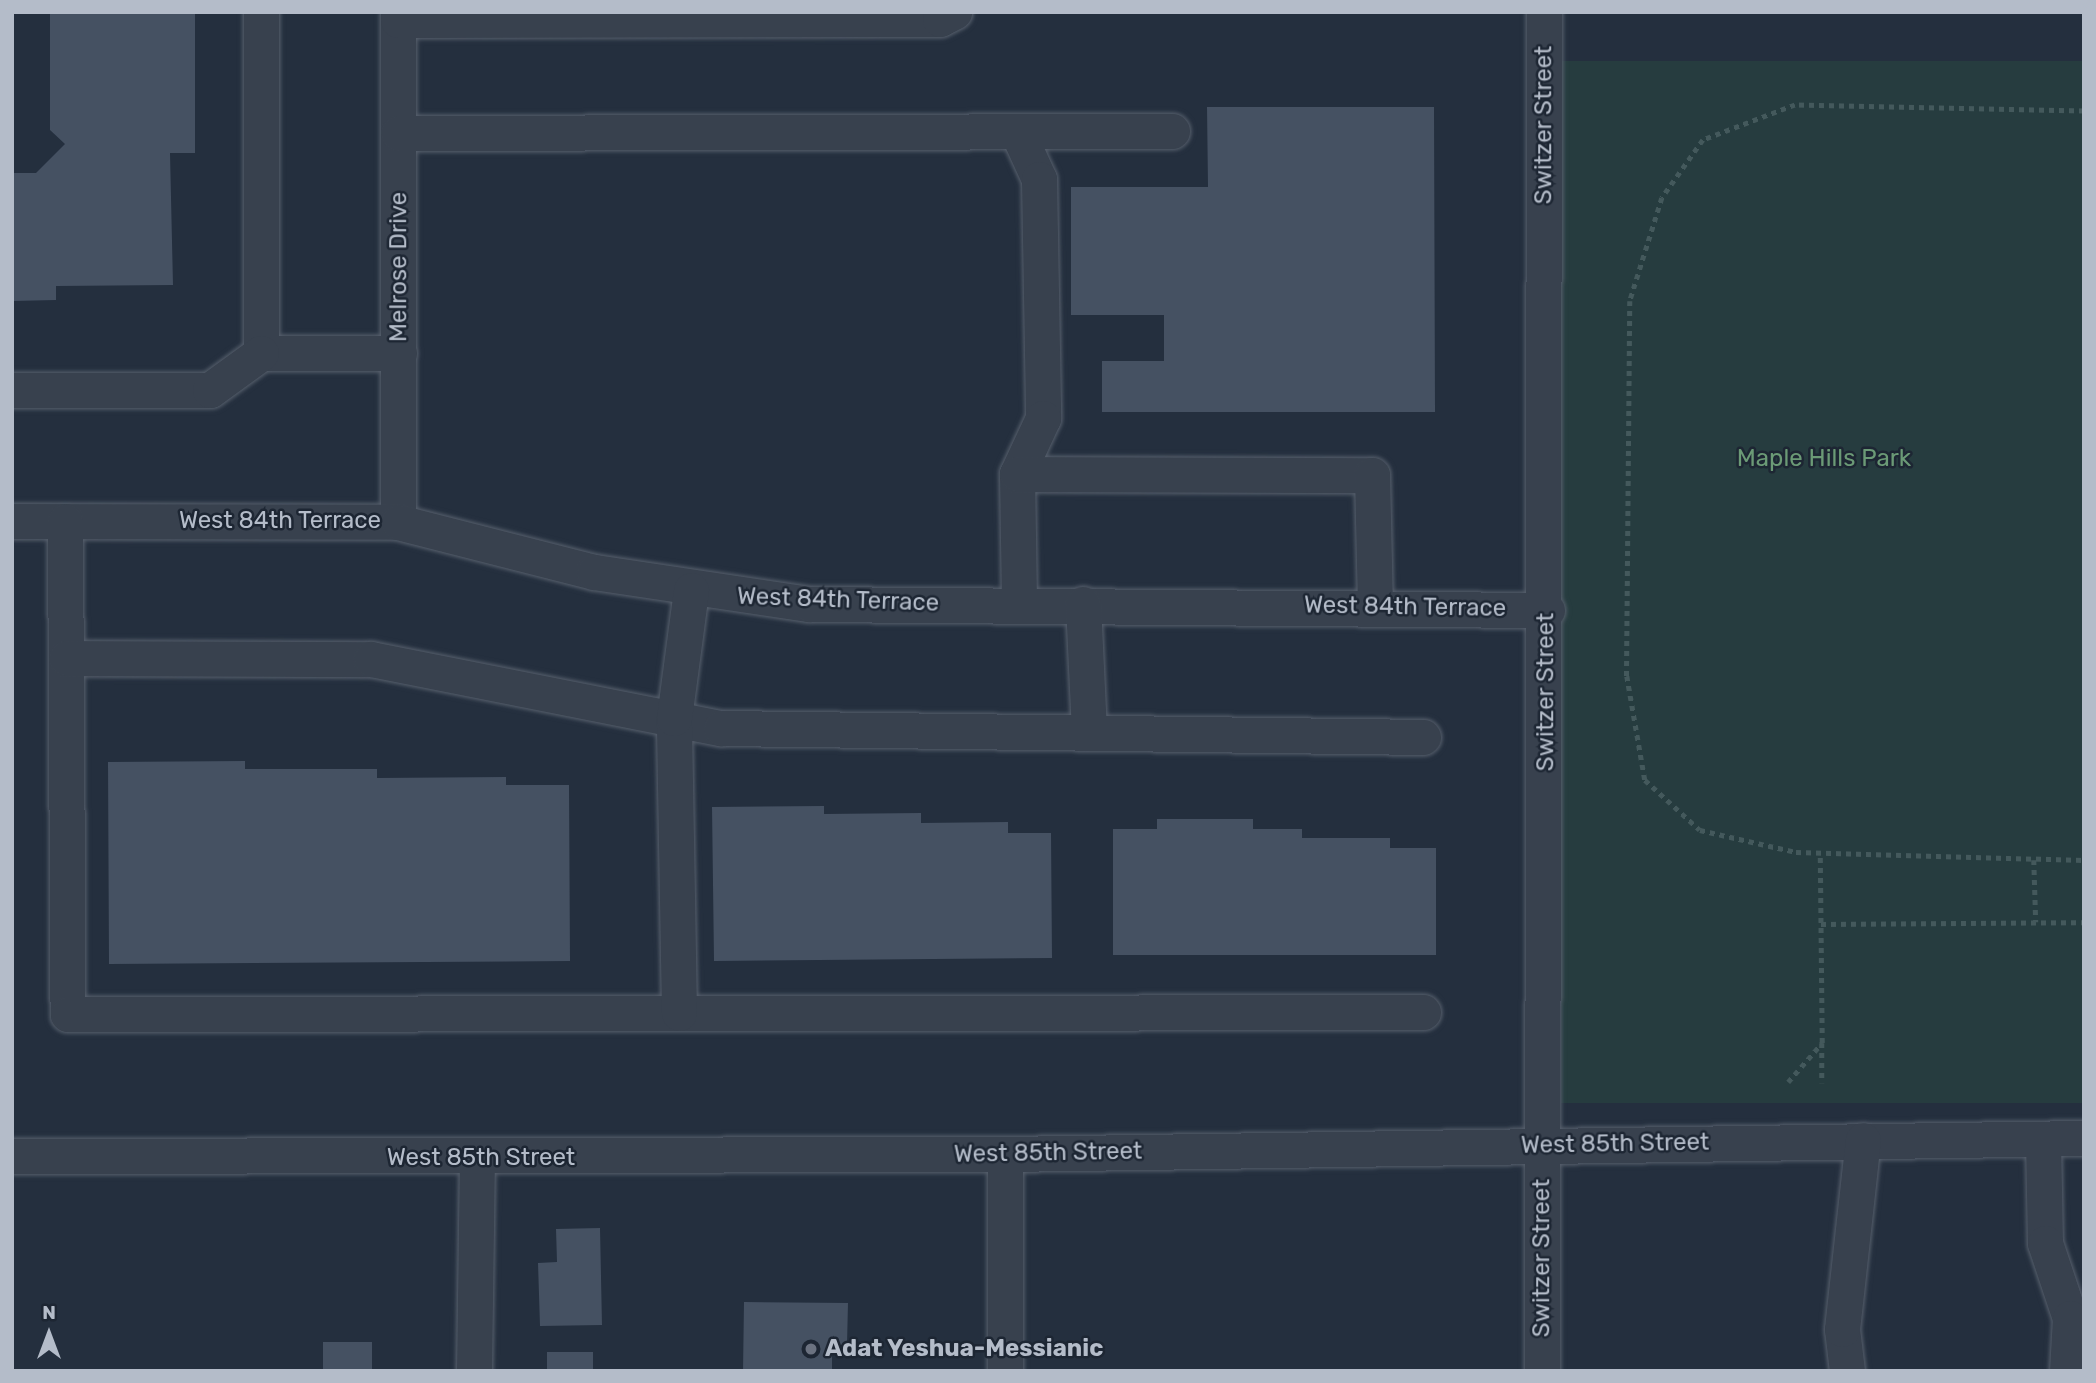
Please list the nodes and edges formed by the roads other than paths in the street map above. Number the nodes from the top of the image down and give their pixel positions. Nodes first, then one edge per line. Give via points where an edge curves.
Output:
1 (261, 12) edge
2 (954, 12) edge
3 (1544, 12) edge
4 (398, 16) edge
5 (1017, 131) junction
6 (1172, 131) dead end
7 (398, 133) junction
8 (261, 353) junction
9 (399, 353) junction
10 (12, 390) edge
11 (1017, 474) junction
12 (12, 521) edge
13 (65, 521) junction
14 (398, 522) junction
15 (691, 590) junction
16 (1019, 604) junction
17 (1083, 604) junction
18 (1375, 604) junction
19 (1547, 610) junction
20 (66, 658) junction
21 (674, 718) junction
22 (1089, 733) junction
23 (1423, 737) dead end
24 (1423, 1012) dead end
25 (679, 1013) junction
26 (2084, 1138) edge
27 (2043, 1139) junction
28 (1863, 1140) junction
29 (1542, 1145) junction
30 (1005, 1154) junction
31 (12, 1156) edge
32 (477, 1158) junction
33 (474, 1371) edge
34 (1005, 1371) edge
35 (1542, 1371) edge
36 (1847, 1371) edge
37 (2067, 1371) edge

1 - 8 street
2 - 4 street via 940,19
3 - 19 street, Switzer Street
4 - 7 street, Melrose Drive
5 - 6 street
5 - 7 street
5 - 11 street via 1039,179 1043,418
7 - 9 street, Melrose Drive
8 - 9 street
8 - 10 street via 210,390
9 - 14 street, Melrose Drive
11 - 16 street
11 - 18 street via 1371,475
12 - 13 street, West 84th Terrace
13 - 14 street, West 84th Terrace
13 - 20 street
14 - 15 street, West 84th Terrace
15 - 16 street, West 84th Terrace via 809,604
15 - 21 street
16 - 17 street, West 84th Terrace
17 - 18 street, West 84th Terrace
17 - 22 street
18 - 19 street, West 84th Terrace
19 - 29 street, Switzer Street
20 - 21 street via 371,659
20 - 25 street via 68,1014
21 - 22 street via 721,728
21 - 25 street
22 - 23 street
24 - 25 street
26 - 27 street, West 85th Street
27 - 28 street, West 85th Street
27 - 37 street via 2045,1243 2070,1318
28 - 29 street, West 85th Street
28 - 36 street via 1842,1329
29 - 30 street, West 85th Street
29 - 35 street, Switzer Street
30 - 32 street, West 85th Street
30 - 34 street
31 - 32 street, West 85th Street
32 - 33 street

